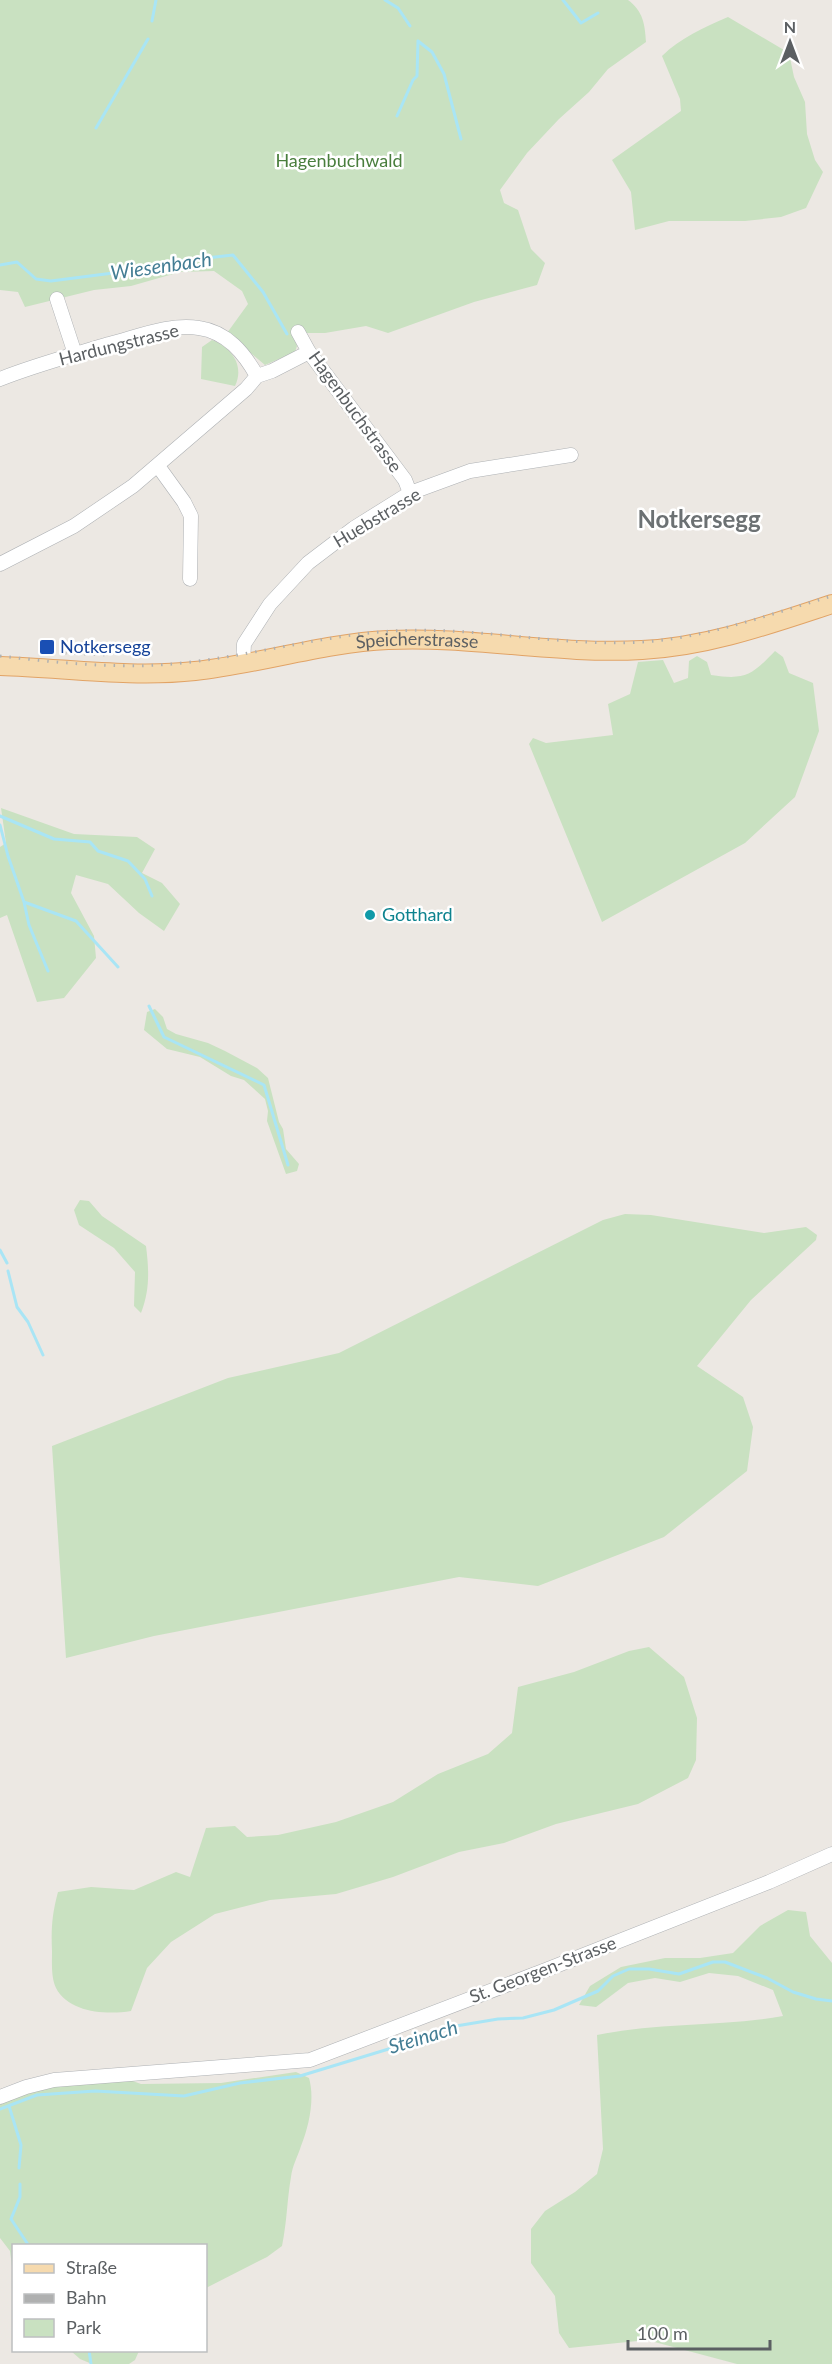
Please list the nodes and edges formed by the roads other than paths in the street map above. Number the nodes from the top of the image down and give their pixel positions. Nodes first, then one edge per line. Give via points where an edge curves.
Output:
1 (57, 299) dead end
2 (298, 332) dead end
3 (309, 351) junction
4 (75, 354) junction
5 (257, 376) junction
6 (0, 379) edge
7 (571, 455) dead end
8 (158, 466) junction
9 (410, 494) junction
10 (0, 564) edge
11 (190, 579) dead end
12 (832, 604) edge
13 (243, 664) junction
14 (0, 666) edge
15 (832, 1854) edge
16 (0, 2097) edge

1 - 4 street
2 - 3 street, Hagenbuchstrasse
3 - 5 street
3 - 9 street, Hagenbuchstrasse via 405,480
4 - 5 street, Hardungstrasse via 141,335 182,327 200,328 228,340 241,351
4 - 6 street, Hardungstrasse
5 - 8 street
7 - 9 street, Huebstrasse via 470,471
8 - 10 street via 74,526
8 - 11 street via 191,516
9 - 13 street, Huebstrasse via 354,528 308,563 270,604 250,633 242,649
12 - 13 main road, Speicherstrasse via 714,639 644,650 412,639 351,644
13 - 14 main road, Speicherstrasse via 143,674
15 - 16 street, St. Georgen-Strasse via 597,1950 310,2060 54,2080

